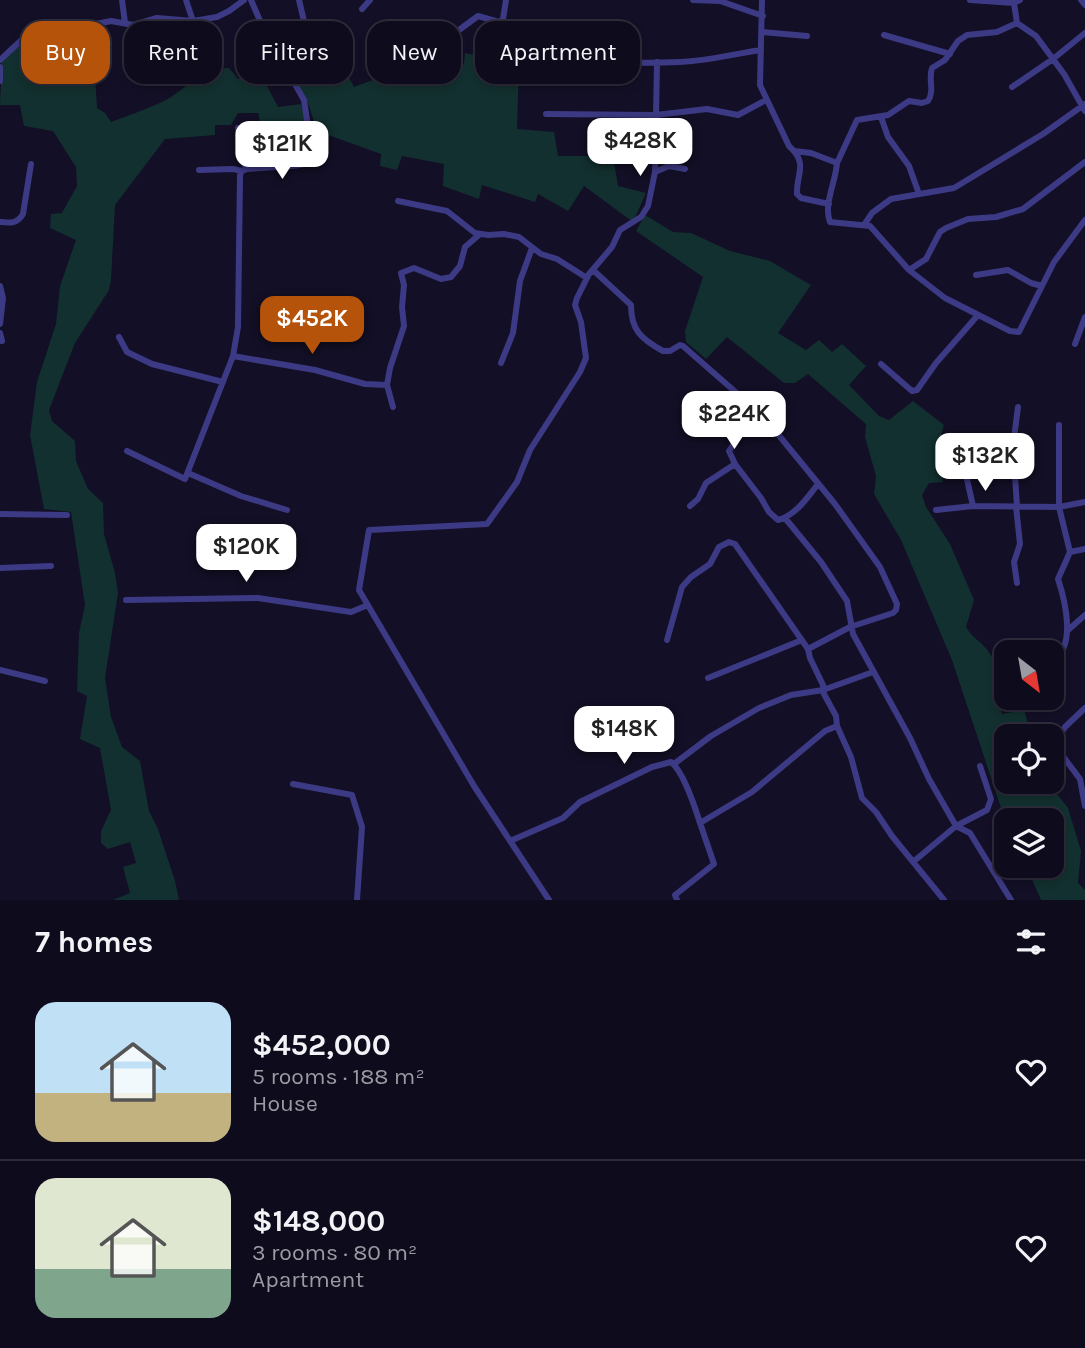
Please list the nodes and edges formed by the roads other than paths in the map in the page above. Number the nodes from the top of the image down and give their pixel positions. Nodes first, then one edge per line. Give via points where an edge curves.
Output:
1 (122, 0) edge
2 (186, 0) edge
3 (244, 0) edge
4 (251, 0) edge
5 (299, 0) edge
6 (370, 0) edge
7 (506, 0) edge
8 (692, 0) edge
9 (762, 0) edge
10 (971, 0) edge
11 (1082, 0) edge
12 (1017, 2) edge
13 (1085, 5) edge
14 (362, 9) dead end
15 (763, 16) junction
16 (125, 21) edge
17 (150, 21) edge
18 (193, 21) junction
19 (260, 21) edge
20 (304, 21) edge
21 (124, 23) edge
22 (1017, 23) junction
23 (461, 29) edge
24 (762, 32) junction
25 (1085, 33) edge
26 (884, 35) dead end
27 (807, 36) dead end
28 (761, 50) junction
29 (950, 54) junction
30 (1053, 59) junction
31 (0, 60) edge
32 (657, 62) junction
33 (640, 63) edge
34 (0, 67) edge
35 (0, 81) edge
36 (295, 84) edge
37 (1012, 87) dead end
38 (766, 100) junction
39 (1084, 107) edge
40 (546, 114) dead end
41 (656, 115) junction
42 (881, 117) junction
43 (238, 128) dead end
44 (794, 151) junction
45 (1085, 162) edge
46 (837, 163) junction
47 (31, 164) dead end
48 (685, 169) dead end
49 (199, 170) dead end
50 (245, 170) junction
51 (655, 173) junction
52 (919, 194) junction
53 (398, 201) dead end
54 (829, 204) junction
55 (1085, 220) edge
56 (0, 222) edge
57 (864, 225) junction
58 (480, 234) junction
59 (532, 248) junction
60 (593, 270) junction
61 (909, 270) junction
62 (976, 275) dead end
63 (587, 278) junction
64 (0, 286) edge
65 (1042, 286) junction
66 (978, 315) junction
67 (1085, 317) edge
68 (0, 324) edge
69 (0, 333) edge
70 (119, 337) dead end
71 (2, 341) dead end
72 (1075, 344) dead end
73 (233, 356) junction
74 (501, 363) dead end
75 (881, 364) dead end
76 (223, 382) junction
77 (387, 385) junction
78 (393, 407) dead end
79 (1018, 407) dead end
80 (763, 416) junction
81 (1059, 425) dead end
82 (982, 441) dead end
83 (1013, 446) junction
84 (127, 451) dead end
85 (735, 464) junction
86 (964, 466) dead end
87 (188, 473) junction
88 (818, 484) junction
89 (1085, 502) edge
90 (690, 506) dead end
91 (972, 506) junction
92 (1016, 506) junction
93 (1059, 507) junction
94 (287, 510) dead end
95 (936, 510) dead end
96 (0, 514) edge
97 (66, 515) dead end
98 (785, 518) junction
99 (1085, 549) edge
100 (1070, 552) junction
101 (51, 566) dead end
102 (0, 568) edge
103 (1017, 583) dead end
104 (126, 600) dead end
105 (368, 606) junction
106 (1085, 615) edge
107 (850, 627) junction
108 (1067, 631) junction
109 (667, 640) dead end
110 (802, 640) junction
111 (808, 649) junction
112 (1064, 650) edge
113 (0, 670) edge
114 (873, 672) junction
115 (708, 678) dead end
116 (45, 681) dead end
117 (824, 690) junction
118 (1085, 708) edge
119 (838, 726) junction
120 (674, 764) junction
121 (980, 766) dead end
122 (293, 784) dead end
123 (1085, 806) edge
124 (700, 823) junction
125 (956, 826) junction
126 (510, 841) junction
127 (913, 862) junction
128 (357, 900) edge
129 (549, 900) edge
130 (677, 900) edge
131 (944, 900) edge
132 (1011, 900) edge

1 - 16 street
2 - 18 street
3 - 18 street via 217,17
4 - 19 street
5 - 20 street
6 - 14 street
7 - 23 street via 499,22 478,16
8 - 15 street via 720,1
9 - 15 street
10 - 12 street
11 - 13 street
12 - 22 street
15 - 24 street
17 - 18 street
21 - 31 street via 36,29
22 - 29 street via 997,32 967,35
22 - 30 street via 1036,36
24 - 27 street
24 - 28 street
25 - 30 street
26 - 29 street
28 - 32 street
28 - 38 street
29 - 42 street via 930,72 929,101 906,102
30 - 37 street
30 - 39 street
32 - 33 street
32 - 41 street
34 - 35 street
36 - 50 street via 304,100 313,160
38 - 41 street via 738,115 707,109
38 - 44 street
39 - 52 street via 954,188
40 - 41 street
41 - 51 street
42 - 46 street via 863,118 854,124
42 - 52 street
43 - 50 street
44 - 46 street
44 - 54 street via 802,168 796,191 799,197
45 - 61 street via 1023,209 946,228 926,259
46 - 54 street
47 - 56 street via 23,214 11,223
48 - 51 street via 669,166
49 - 50 street
50 - 73 street via 240,175 238,327
51 - 60 street via 645,212 620,230
52 - 57 street via 891,199
53 - 58 street via 447,211
54 - 57 street via 830,222
55 - 65 street
57 - 61 street
58 - 59 street via 512,235
58 - 77 street via 465,247 460,266 451,276 440,279 414,268 401,273 404,326
59 - 63 street
59 - 74 street via 517,291 513,333
60 - 63 street
60 - 80 street via 631,305 630,319 637,332 663,351 683,346
61 - 66 street via 945,298
62 - 65 street via 1003,269
63 - 105 street via 575,305 584,365 530,450 517,482 487,524 369,530 359,590
64 - 68 street
65 - 66 street via 1019,332
66 - 75 street via 917,390 912,391
67 - 72 street
69 - 71 street
70 - 76 street via 127,352 152,364
73 - 76 street
73 - 77 street
76 - 87 street
77 - 78 street
79 - 83 street
80 - 85 street via 739,435 729,451
80 - 88 street
81 - 93 street
82 - 83 street
83 - 92 street
84 - 87 street via 185,479
85 - 90 street via 706,482
85 - 98 street via 773,516
86 - 91 street
87 - 94 street
88 - 98 street
88 - 107 street via 880,567 897,604 893,614
89 - 93 street
91 - 92 street
91 - 95 street
92 - 93 street
92 - 103 street via 1020,544 1014,562
93 - 100 street
96 - 97 street
98 - 107 street via 847,601
99 - 100 street
100 - 108 street via 1058,579
101 - 102 street
104 - 105 street via 258,598 351,612
105 - 126 street
106 - 108 street
107 - 111 street
107 - 114 street
108 - 112 street
109 - 110 street via 682,587 729,542 735,544
110 - 111 street
110 - 115 street
111 - 117 street
113 - 116 street
114 - 117 street
114 - 125 street
117 - 119 street
117 - 120 street via 791,695 759,708
118 - 123 street via 1058,739 1059,751 1080,779
119 - 124 street via 825,731 752,792
119 - 127 street via 862,798
120 - 124 street
120 - 126 street via 652,767 580,802 563,818
121 - 125 street via 990,805 979,816
122 - 128 street via 352,795 362,827
124 - 130 street via 714,864 675,895
125 - 127 street
125 - 132 street via 970,833
126 - 129 street
127 - 131 street

